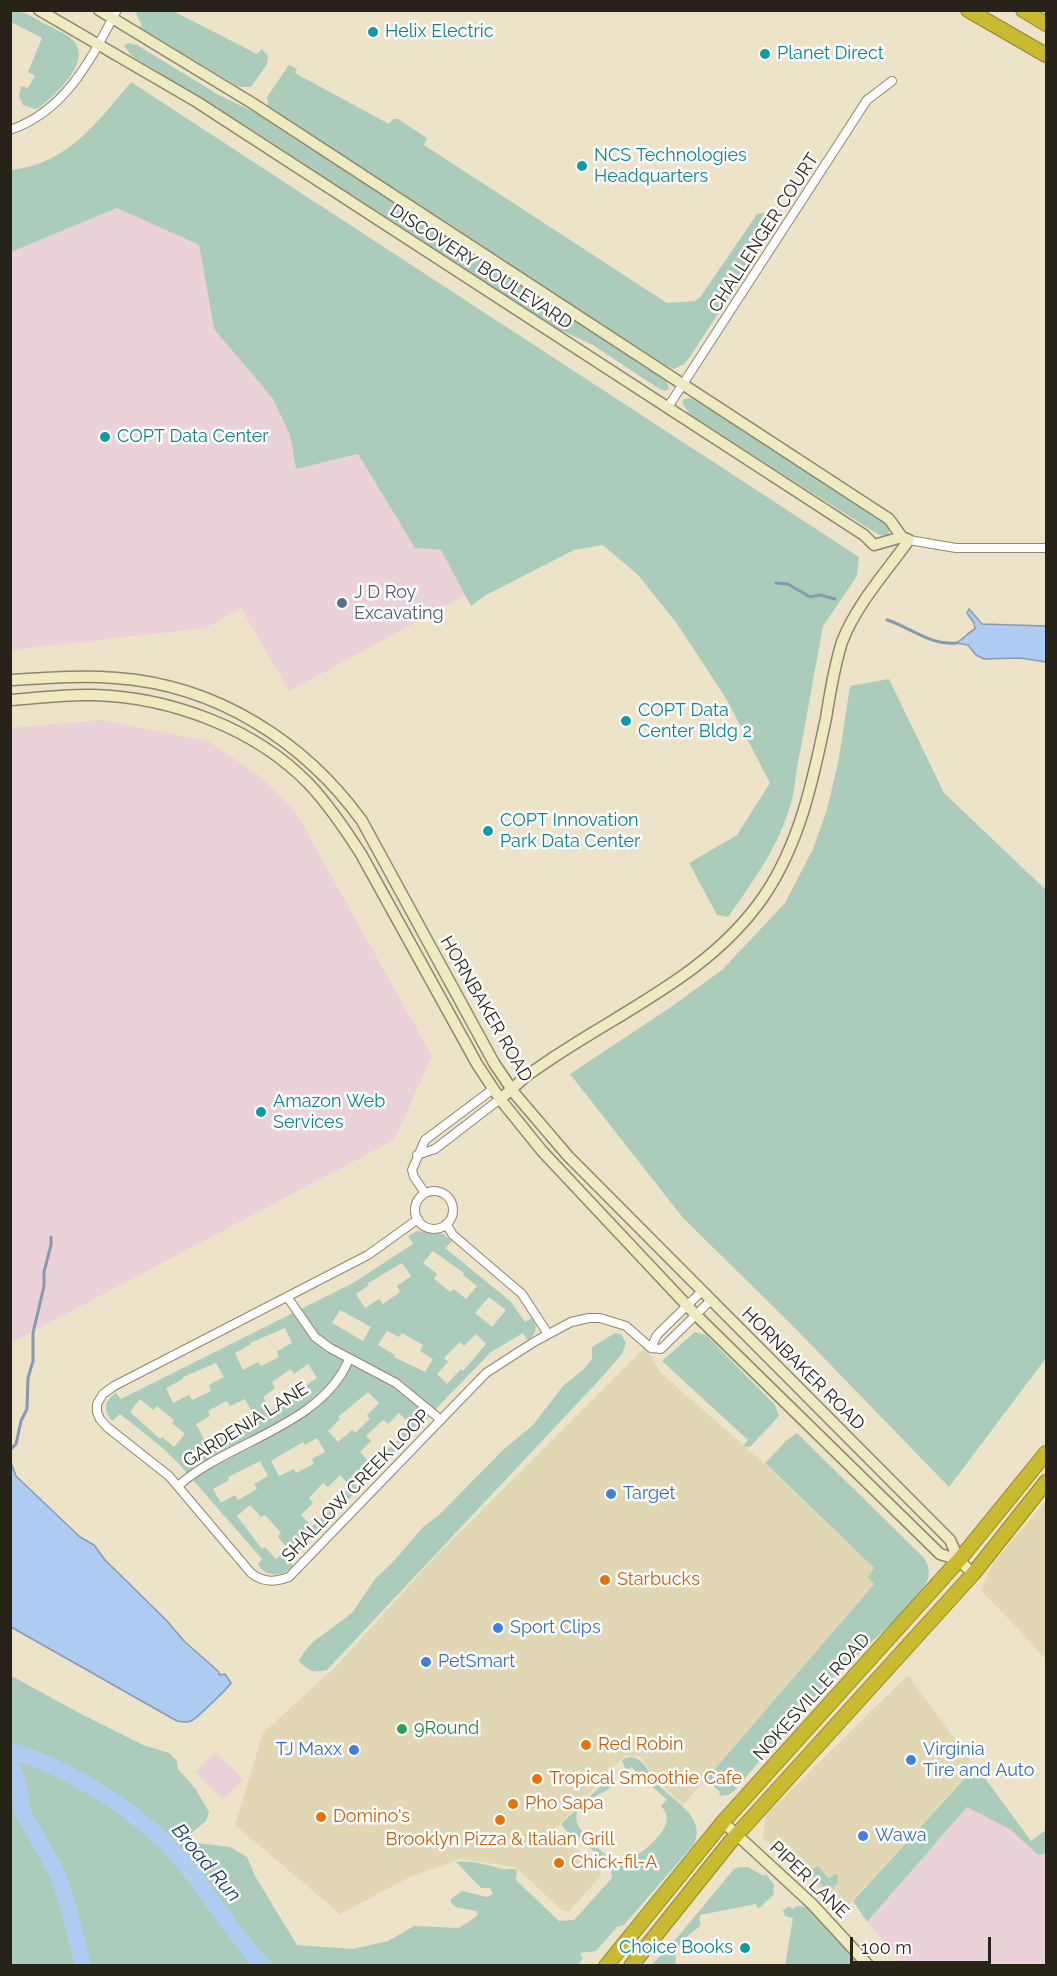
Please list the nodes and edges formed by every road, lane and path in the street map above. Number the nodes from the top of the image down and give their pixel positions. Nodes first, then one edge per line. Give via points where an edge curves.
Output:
1 (39, 10) edge
2 (99, 10) edge
3 (968, 10) edge
4 (1023, 10) edge
5 (115, 14) edge
6 (1047, 24) edge
7 (99, 44) junction
8 (1047, 55) edge
9 (892, 81) dead end
10 (10, 130) edge
11 (683, 384) junction
12 (668, 408) junction
13 (905, 539) junction
14 (1047, 548) edge
15 (29, 679) junction
16 (10, 680) edge
17 (29, 698) junction
18 (10, 700) edge
19 (509, 1085) junction
20 (493, 1089) junction
21 (500, 1099) junction
22 (417, 1155) junction
23 (425, 1193) junction
24 (418, 1219) junction
25 (446, 1224) junction
26 (702, 1291) junction
27 (288, 1298) junction
28 (711, 1300) junction
29 (687, 1306) junction
30 (696, 1315) junction
31 (548, 1334) junction
32 (651, 1348) junction
33 (349, 1359) junction
34 (441, 1420) junction
35 (1047, 1454) edge
36 (1047, 1482) edge
37 (178, 1486) junction
38 (959, 1560) junction
39 (973, 1574) junction
40 (723, 1822) junction
41 (737, 1835) junction
42 (606, 1965) edge
43 (632, 1965) edge
44 (869, 1965) edge

1 - 7 street, DISCOVERY BOULEVARD
2 - 5 street, DISCOVERY BOULEVARD
3 - 8 highway
4 - 6 highway
5 - 7 street
5 - 11 street, DISCOVERY BOULEVARD
7 - 10 street via 63,97 46,112
7 - 12 street, DISCOVERY BOULEVARD via 207,108
9 - 11 street, CHALLENGER COURT via 867,100
11 - 12 street, CHALLENGER COURT
11 - 13 street, DISCOVERY BOULEVARD via 889,519
12 - 13 street, DISCOVERY BOULEVARD via 874,544
13 - 14 street, DISCOVERY BOULEVARD via 956,548
13 - 19 street via 846,633 806,805 790,848 765,895 706,958 642,1003
15 - 16 street, HORNBAKER ROAD
15 - 17 street
15 - 19 street, HORNBAKER ROAD via 117,678 185,691 243,715 305,757 344,796 362,821
17 - 18 street, HORNBAKER ROAD
17 - 20 street, HORNBAKER ROAD via 94,695 182,708 242,734 308,783 361,854
19 - 20 street
19 - 21 street
19 - 26 street, HORNBAKER ROAD via 568,1156
20 - 21 street, HORNBAKER ROAD
20 - 22 street via 425,1140
21 - 22 street via 435,1149
21 - 29 street, HORNBAKER ROAD via 542,1151
22 - 23 street via 412,1170
23 - 24 street via 417,1202
23 - 25 street via 442,1192 450,1199 453,1211
24 - 25 street via 432,1228
24 - 27 street, SHALLOW CREEK LOOP via 368,1255
25 - 31 street via 453,1235 522,1294
26 - 28 street, HORNBAKER ROAD
26 - 29 street
27 - 33 street via 315,1337
27 - 37 street, SHALLOW CREEK LOOP via 102,1394 97,1412 106,1427
28 - 30 street
28 - 38 street, HORNBAKER ROAD via 950,1540
29 - 30 street, HORNBAKER ROAD
29 - 32 street via 657,1335
30 - 32 street via 664,1347
30 - 38 street, HORNBAKER ROAD via 934,1549
31 - 32 street, SHALLOW CREEK LOOP via 571,1322 600,1318 626,1326
31 - 34 street, SHALLOW CREEK LOOP via 486,1372
33 - 34 street via 396,1383
33 - 37 street, GARDENIA LANE via 338,1381 310,1407 229,1451
34 - 37 street, SHALLOW CREEK LOOP via 289,1577 278,1581 267,1581 251,1573
35 - 38 highway, NOKESVILLE ROAD
36 - 39 highway, NOKESVILLE ROAD
38 - 39 street, HORNBAKER ROAD
38 - 40 highway, NOKESVILLE ROAD
39 - 41 highway, NOKESVILLE ROAD
40 - 41 street, PIPER LANE
40 - 42 highway, NOKESVILLE ROAD
41 - 43 highway, NOKESVILLE ROAD
41 - 44 street, PIPER LANE via 812,1904

